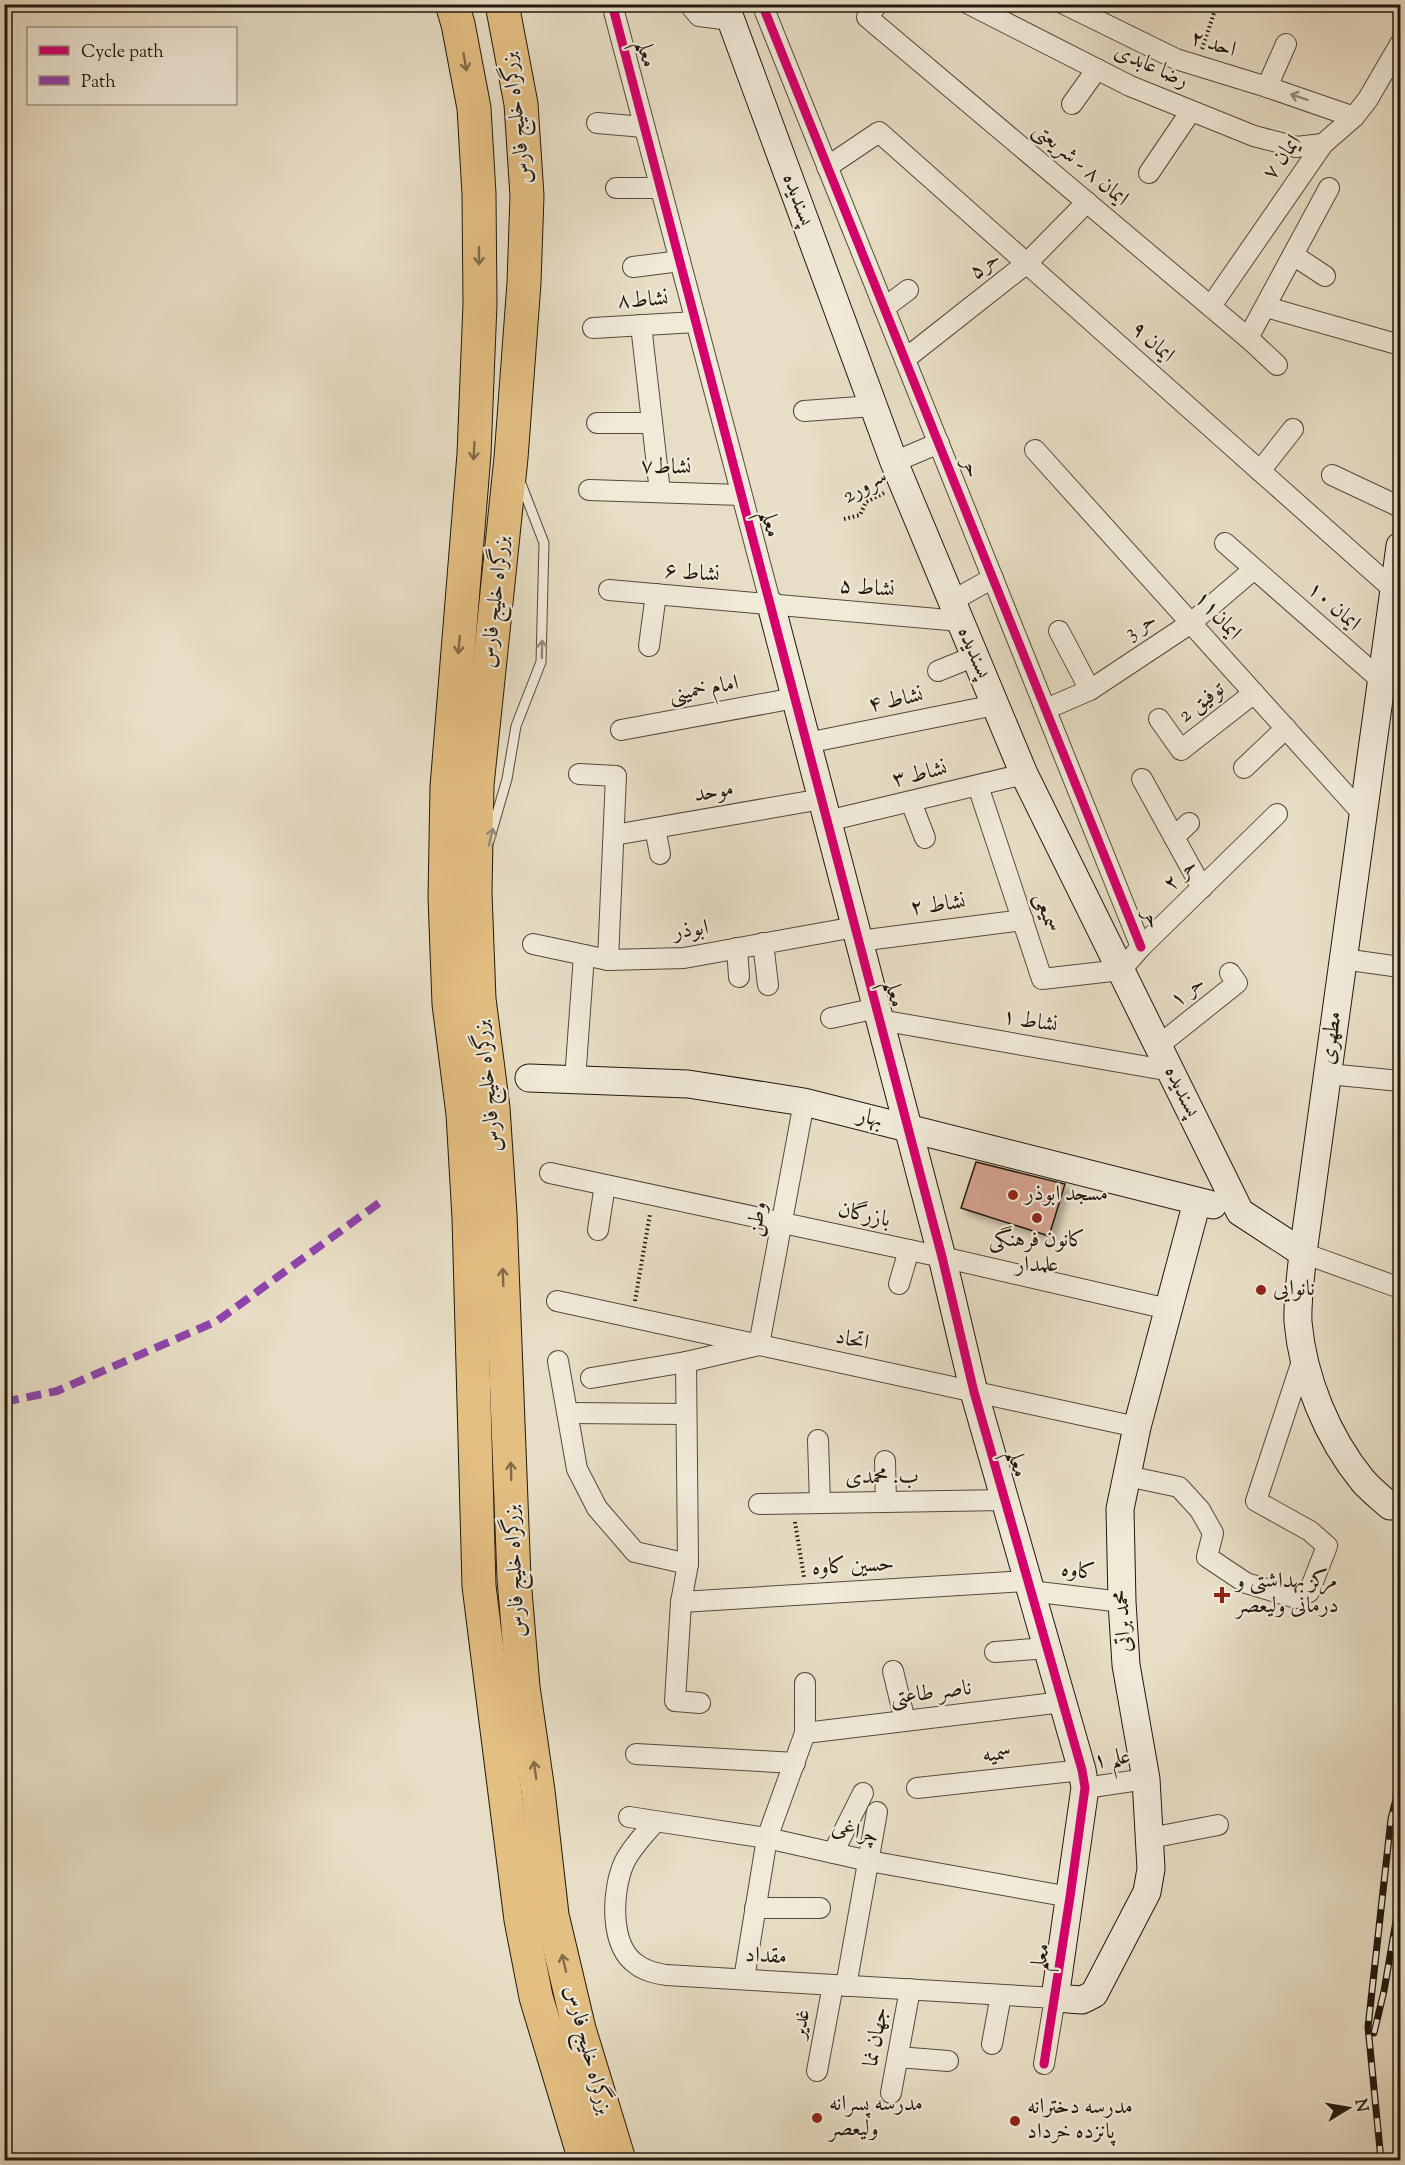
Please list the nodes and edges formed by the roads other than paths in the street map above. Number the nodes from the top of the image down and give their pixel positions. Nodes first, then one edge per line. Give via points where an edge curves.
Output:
1 (453, 4) edge
2 (502, 4) edge
3 (612, 4) edge
4 (689, 4) edge
5 (762, 4) edge
6 (878, 4) edge
7 (969, 4) edge
8 (1064, 4) edge
9 (728, 12) edge
10 (1286, 44) dead end
11 (1401, 44) edge
12 (1097, 69) junction
13 (1268, 87) junction
14 (1072, 104) dead end
15 (1191, 111) junction
16 (1354, 117) junction
17 (597, 123) dead end
18 (644, 127) junction
19 (1323, 144) junction
20 (827, 166) junction
21 (1149, 173) dead end
22 (616, 188) dead end
23 (660, 188) junction
24 (1329, 188) dead end
25 (1087, 202) junction
26 (1293, 255) junction
27 (680, 261) junction
28 (1027, 263) junction
29 (633, 267) dead end
30 (1325, 276) dead end
31 (908, 290) dead end
32 (1210, 306) junction
33 (1266, 307) junction
34 (884, 308) junction
35 (696, 322) junction
36 (641, 325) junction
37 (592, 328) dead end
38 (1248, 338) junction
39 (1401, 345) edge
40 (905, 359) junction
41 (1277, 365) dead end
42 (873, 406) junction
43 (804, 411) dead end
44 (597, 423) dead end
45 (652, 423) junction
46 (1293, 429) dead end
47 (939, 443) junction
48 (1035, 450) dead end
49 (511, 458) junction
50 (1260, 471) junction
51 (899, 473) junction
52 (1332, 475) dead end
53 (589, 490) dead end
54 (660, 492) junction
55 (741, 495) junction
56 (1401, 507) edge
57 (1225, 543) dead end
58 (1401, 546) edge
59 (1253, 570) junction
60 (993, 578) junction
61 (609, 590) dead end
62 (1394, 590) junction
63 (656, 594) junction
64 (771, 605) junction
65 (956, 611) junction
66 (1191, 623) junction
67 (1059, 632) dead end
68 (649, 646) dead end
69 (975, 656) junction
70 (938, 671) dead end
71 (1381, 680) junction
72 (1090, 690) junction
73 (1254, 693) junction
74 (795, 698) junction
75 (995, 705) junction
76 (1046, 709) junction
77 (1160, 719) dead end
78 (1286, 728) junction
79 (621, 730) dead end
80 (807, 743) junction
81 (1244, 768) dead end
82 (579, 774) dead end
83 (1024, 774) junction
84 (1142, 778) dead end
85 (978, 786) junction
86 (911, 801) junction
87 (825, 810) junction
88 (1362, 813) junction
89 (1277, 814) dead end
90 (1189, 822) dead end
91 (655, 828) junction
92 (614, 836) junction
93 (1174, 837) junction
94 (925, 838) dead end
95 (488, 847) dead end
96 (660, 854) dead end
97 (485, 859) dead end
98 (1202, 888) junction
99 (475, 893) junction
100 (1023, 920) junction
101 (857, 934) junction
102 (533, 944) dead end
103 (763, 944) junction
104 (1141, 947) junction
105 (737, 948) junction
106 (584, 955) junction
107 (1343, 959) junction
108 (608, 960) junction
109 (1401, 967) edge
110 (1121, 970) junction
111 (1230, 973) dead end
112 (739, 977) dead end
113 (768, 986) dead end
114 (878, 1014) junction
115 (831, 1018) dead end
116 (1158, 1046) junction
117 (1171, 1071) junction
118 (1328, 1074) junction
119 (529, 1078) dead end
120 (575, 1080) junction
121 (1401, 1081) edge
122 (804, 1102) junction
123 (909, 1130) junction
124 (550, 1173) dead end
125 (605, 1185) junction
126 (1197, 1202) junction
127 (1240, 1212) junction
128 (782, 1223) junction
129 (597, 1230) dead end
130 (909, 1250) junction
131 (1303, 1253) junction
132 (942, 1257) junction
133 (899, 1284) dead end
134 (1401, 1288) edge
135 (557, 1301) dead end
136 (1168, 1309) junction
137 (759, 1345) junction
138 (1303, 1358) junction
139 (558, 1361) dead end
140 (686, 1362) junction
141 (591, 1378) dead end
142 (974, 1392) junction
143 (568, 1413) junction
144 (686, 1414) junction
145 (1137, 1427) junction
146 (818, 1440) dead end
147 (885, 1461) dead end
148 (1127, 1476) junction
149 (1006, 1500) junction
150 (886, 1502) junction
151 (820, 1503) junction
152 (759, 1504) dead end
153 (1390, 1506) dead end
154 (688, 1564) junction
155 (1028, 1586) junction
156 (681, 1602) junction
157 (1122, 1602) junction
158 (1047, 1648) junction
159 (995, 1652) dead end
160 (893, 1671) dead end
161 (805, 1683) dead end
162 (1063, 1702) junction
163 (700, 1703) dead end
164 (904, 1721) junction
165 (805, 1733) junction
166 (636, 1754) dead end
167 (795, 1763) junction
168 (1083, 1779) junction
169 (1146, 1779) junction
170 (917, 1788) dead end
171 (863, 1793) dead end
172 (877, 1812) dead end
173 (628, 1817) dead end
174 (656, 1822) junction
175 (1218, 1825) dead end
176 (767, 1838) junction
177 (1150, 1838) junction
178 (833, 1853) junction
179 (869, 1861) junction
180 (1070, 1897) junction
181 (755, 1908) junction
182 (820, 1908) dead end
183 (744, 1979) junction
184 (840, 1985) junction
185 (910, 1989) junction
186 (1000, 1995) junction
187 (1055, 1998) junction
188 (992, 2044) dead end
189 (898, 2057) junction
190 (948, 2061) dead end
191 (1044, 2064) dead end
192 (817, 2071) dead end
193 (891, 2093) dead end
194 (585, 2160) edge
195 (619, 2160) edge

1 -> 194 highway, بزرگراه خلیج فارس via 474,108 479,194 480,304 474,454 447,787 445,897 469,1218 479,1586 521,1920 536,1997
2 - 49 highway, بزرگراه خلیج فارس via 521,104 528,196
3 - 18 street, معلم
4 - 9 street via 699,16
5 - 20 street, حر
6 - 25 street, ایمان ۸ - شریعتی via 867,17
7 - 12 street, رضا عابدی
8 - 13 street, احد ۲ via 1176,59
9 - 42 street, پسندیده
10 - 13 street
11 - 16 street, ایمان ۷
12 - 14 street
12 - 15 street, رضا عابدی
16 -> 13 street, احد ۲
15 - 19 street, رضا عابدی via 1254,136 1296,147
15 - 21 street
16 - 19 street, ایمان ۷
17 - 18 street
18 - 23 street, معلم
19 - 32 street, ایمان ۷
20 - 28 street, ایمان ۹ via 879,132
20 - 34 street, حر
22 - 23 street
23 - 27 street, معلم
24 - 26 street
25 - 28 street, حر۵
25 - 32 street, ایمان ۸ - شریعتی
26 - 30 street
26 - 33 street
27 - 29 street
27 - 35 street, معلم
28 - 40 street, حر۵
28 - 50 street, ایمان ۹
31 - 34 street
32 - 38 street, ایمان ۸ - شریعتی
33 - 38 street
33 - 39 street
34 - 40 street, حر
35 - 36 street, نشاط۸
35 - 55 street, معلم
36 - 37 street, نشاط۸
36 - 45 street
38 - 41 street, ایمان ۸ - شریعتی
40 - 47 street, حر
42 - 43 street
42 - 51 street, پسندیده
44 - 45 street
45 - 54 street
46 - 50 street
47 - 51 street
47 - 60 street, حر
48 - 66 street, ایمان۱۱
95 -> 49 lane via 507,779 516,726 541,662 544,543
49 - 99 highway, بزرگراه خلیج فارس via 477,785
50 - 62 street, ایمان ۹
51 - 65 street, پسندیده
52 - 56 street
53 - 54 street, نشاط۷
54 - 55 street, نشاط۷
55 - 64 street, معلم
57 - 59 street, ایمان ۱۰
58 - 62 street, مطهری
59 - 66 street, حر 3
59 - 71 street, ایمان ۱۰
60 - 65 street
60 - 76 street, حر
61 - 63 street, نشاط ۶
62 - 71 street, مطهری
63 - 64 street, نشاط ۶
63 - 68 street
64 - 65 street, نشاط ۵
64 - 74 street, معلم
65 - 69 street, پسندیده
66 - 72 street, حر 3
66 - 73 street, ایمان۱۱
67 - 72 street
69 - 70 street
69 - 75 street, پسندیده
71 - 88 street, مطهری
72 - 76 street, حر 3
73 - 77 street, توفیق 2 via 1181,750
73 - 78 street, ایمان۱۱
74 - 79 street, امام خمینی
74 - 80 street, معلم
75 - 80 street, نشاط ۴
75 - 83 street, پسندیده
76 - 104 street, حر
78 - 81 street
78 - 88 street, ایمان۱۱
80 - 87 street, معلم
82 - 92 street via 616,776
83 - 85 street, نشاط ۳
83 - 110 street, پسندیده
84 - 93 street
85 - 86 street, نشاط ۳
85 - 100 street, سمیعی
86 - 87 street, نشاط ۳
86 - 94 street
87 - 91 street, موحد
87 - 101 street, معلم
88 - 107 street, مطهری
89 - 98 street, حر ۲
90 - 93 street
91 - 92 street, موحد
91 - 96 street
92 - 108 street
93 - 98 street
97 - 99 lane
98 - 104 street, حر ۲
195 -> 99 highway, بزرگراه خلیج فارس via 579,2029 552,1915 523,1687 514,1579 501,1214 479,999
100 - 101 street, نشاط ۲
100 - 110 street, سمیعی via 1042,979
101 - 103 street, ابوذر
101 - 114 street, معلم
102 - 106 street, ابوذر
103 - 105 street, ابوذر
103 - 113 street
104 - 110 street, حر ۲
105 - 108 street, ابوذر via 684,958
105 - 112 street
106 - 108 street, ابوذر
106 - 120 street
107 - 109 street
107 - 118 street, مطهری
110 - 116 street, پسندیده
111 - 116 street, حر ۱ via 1237,983
114 - 115 street
114 - 117 street, نشاط ۱
114 - 123 street, معلم
116 - 117 street, پسندیده
117 - 127 street, پسندیده
118 - 121 street
118 - 131 street, مطهری
119 - 120 street, بهار
120 - 122 street, بهار via 688,1084
122 - 123 street, بهار
122 - 128 street, وطن
123 - 126 street, بهار
123 - 132 street, معلم
124 - 125 street, بازرگان
125 - 128 street, بازرگان
125 - 129 street
126 - 127 street, بهار
126 - 136 street, محمد براتی
127 - 131 street
128 - 130 street, بازرگان
128 - 137 street, وطن
130 - 132 street, بازرگان
130 - 133 street
131 - 134 street
131 - 138 street, مطهری via 1298,1319
132 - 136 street, بازرگان
132 - 142 street, معلم
135 - 137 street, اتحاد
136 - 145 street, محمد براتی
137 - 140 street
137 - 142 street, اتحاد
138 - 148 street via 1256,1501 1310,1531 1328,1546 1309,1592 1296,1598 1246,1583 1207,1557 1213,1533 1200,1510 1179,1487
138 - 153 street, مطهری via 1317,1404 1338,1443 1363,1481
139 - 143 street
140 - 141 street
140 - 144 street
142 - 145 street, اتحاد
142 - 149 street, معلم
143 - 144 street
143 - 154 street via 578,1469 597,1508 635,1552
144 - 154 street
145 - 148 street, محمد براتی
146 - 151 street
147 - 150 street
148 - 157 street, محمد براتی via 1120,1509
149 - 150 street, ب. محمدی
149 - 155 street, معلم
150 - 151 street, ب. محمدی
151 - 152 street, ب. محمدی
154 - 156 street
155 - 156 street, حسین کاوه
155 - 157 street, کاوه
155 - 158 street, معلم
156 - 163 street via 675,1701
157 - 169 street, محمد براتی via 1126,1665
158 - 159 street
158 - 162 street, معلم
160 - 164 street
161 - 165 street
162 - 164 street, ناصر طاعتی
162 - 168 street, معلم
164 - 165 street, ناصر طاعتی
165 - 167 street
166 - 167 street
167 - 176 street
168 - 169 street, علم ۱
168 - 170 street, سمیه
168 - 180 street, معلم
169 - 177 street, محمد براتی
171 - 178 street
172 - 179 street, غدیر
173 - 174 street, چراغی
174 - 176 street, چراغی
174 - 183 street, مقداد via 624,1862 615,1889 615,1912 623,1948 633,1963 647,1971
175 - 177 street
176 - 178 street, چراغی
176 - 181 street
177 - 187 street, محمد براتی via 1147,1892 1094,1994 1082,2000
178 - 179 street, چراغی
179 - 180 street, چراغی
179 - 184 street, غدیر
180 - 187 street, معلم
181 - 182 street
181 - 183 street
183 - 184 street, مقداد
184 - 185 street, مقداد
184 - 192 street, غدیر
185 - 186 street, مقداد
185 - 189 street, جهان نما
186 - 187 street, مقداد
186 - 188 street
187 - 191 street
189 - 190 street
189 - 193 street, جهان نما

